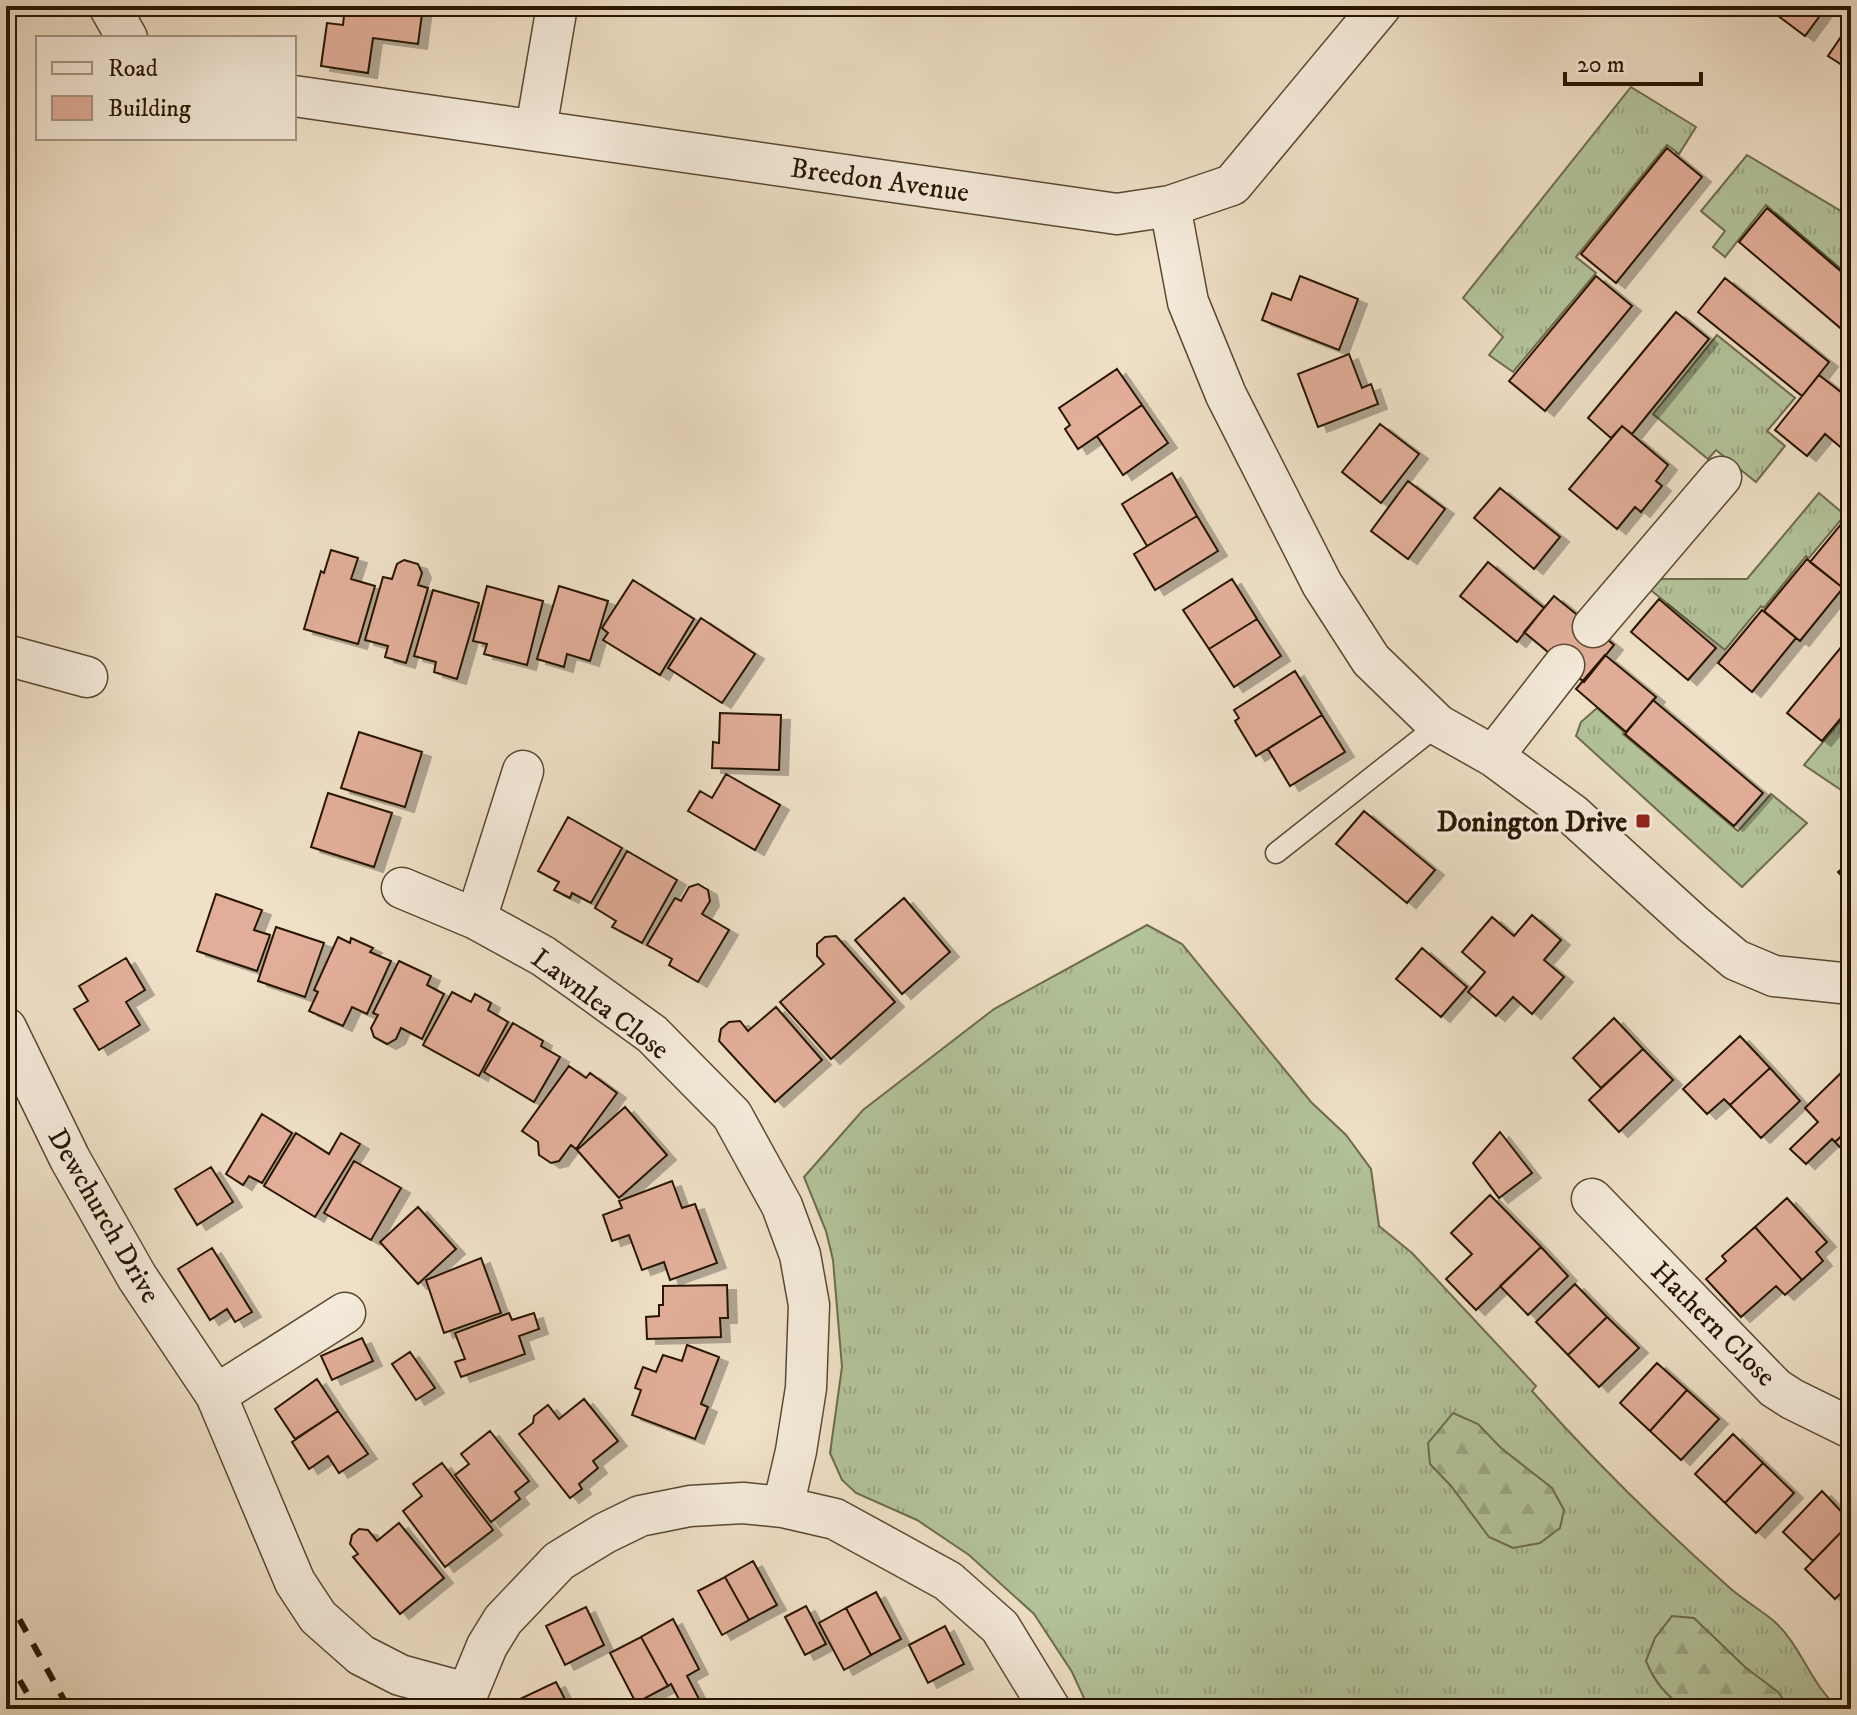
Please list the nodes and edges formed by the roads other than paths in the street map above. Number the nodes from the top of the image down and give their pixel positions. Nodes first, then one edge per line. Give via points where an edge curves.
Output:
1 (109, 6) edge
2 (557, 6) edge
3 (1381, 6) edge
4 (126, 36) edge
5 (296, 96) edge
6 (536, 129) junction
7 (1170, 206) junction
8 (1721, 477) dead end
9 (1593, 627) dead end
10 (6, 655) edge
11 (1564, 665) dead end
12 (87, 677) dead end
13 (1438, 725) junction
14 (1493, 756) junction
15 (523, 771) dead end
16 (1276, 853) dead end
17 (402, 888) dead end
18 (476, 919) junction
19 (1851, 984) edge
20 (6, 1028) edge
21 (1592, 1199) dead end
22 (345, 1313) dead end
23 (216, 1395) junction
24 (1851, 1428) edge
25 (783, 1507) junction
26 (463, 1701) edge
27 (1050, 1709) edge

1 - 4 street
2 - 6 street
3 - 7 street, Breedon Avenue via 1232,185
5 - 6 street, Breedon Avenue
6 - 7 street, Breedon Avenue via 1117,214
7 - 13 street via 1188,302 1226,395 1322,584 1371,660
8 - 9 street
10 - 12 street
11 - 14 street
13 - 14 street
13 - 16 lane
14 - 19 street via 1572,814 1736,960 1774,976
15 - 18 street
17 - 18 street, Lawnlea Close
18 - 25 street, Lawnlea Close via 543,956 652,1034 732,1115 782,1206 800,1255 809,1305 806,1388
20 - 23 street, Dewchurch Drive via 70,1159 137,1277
21 - 24 street, Hathern Close via 1775,1388
22 - 23 street
23 - 26 street, Dewchurch Drive via 295,1582 318,1617 361,1655
25 - 26 street via 690,1506 640,1516 605,1533 559,1561 503,1620
25 - 27 street via 835,1519 948,1581 1000,1627

